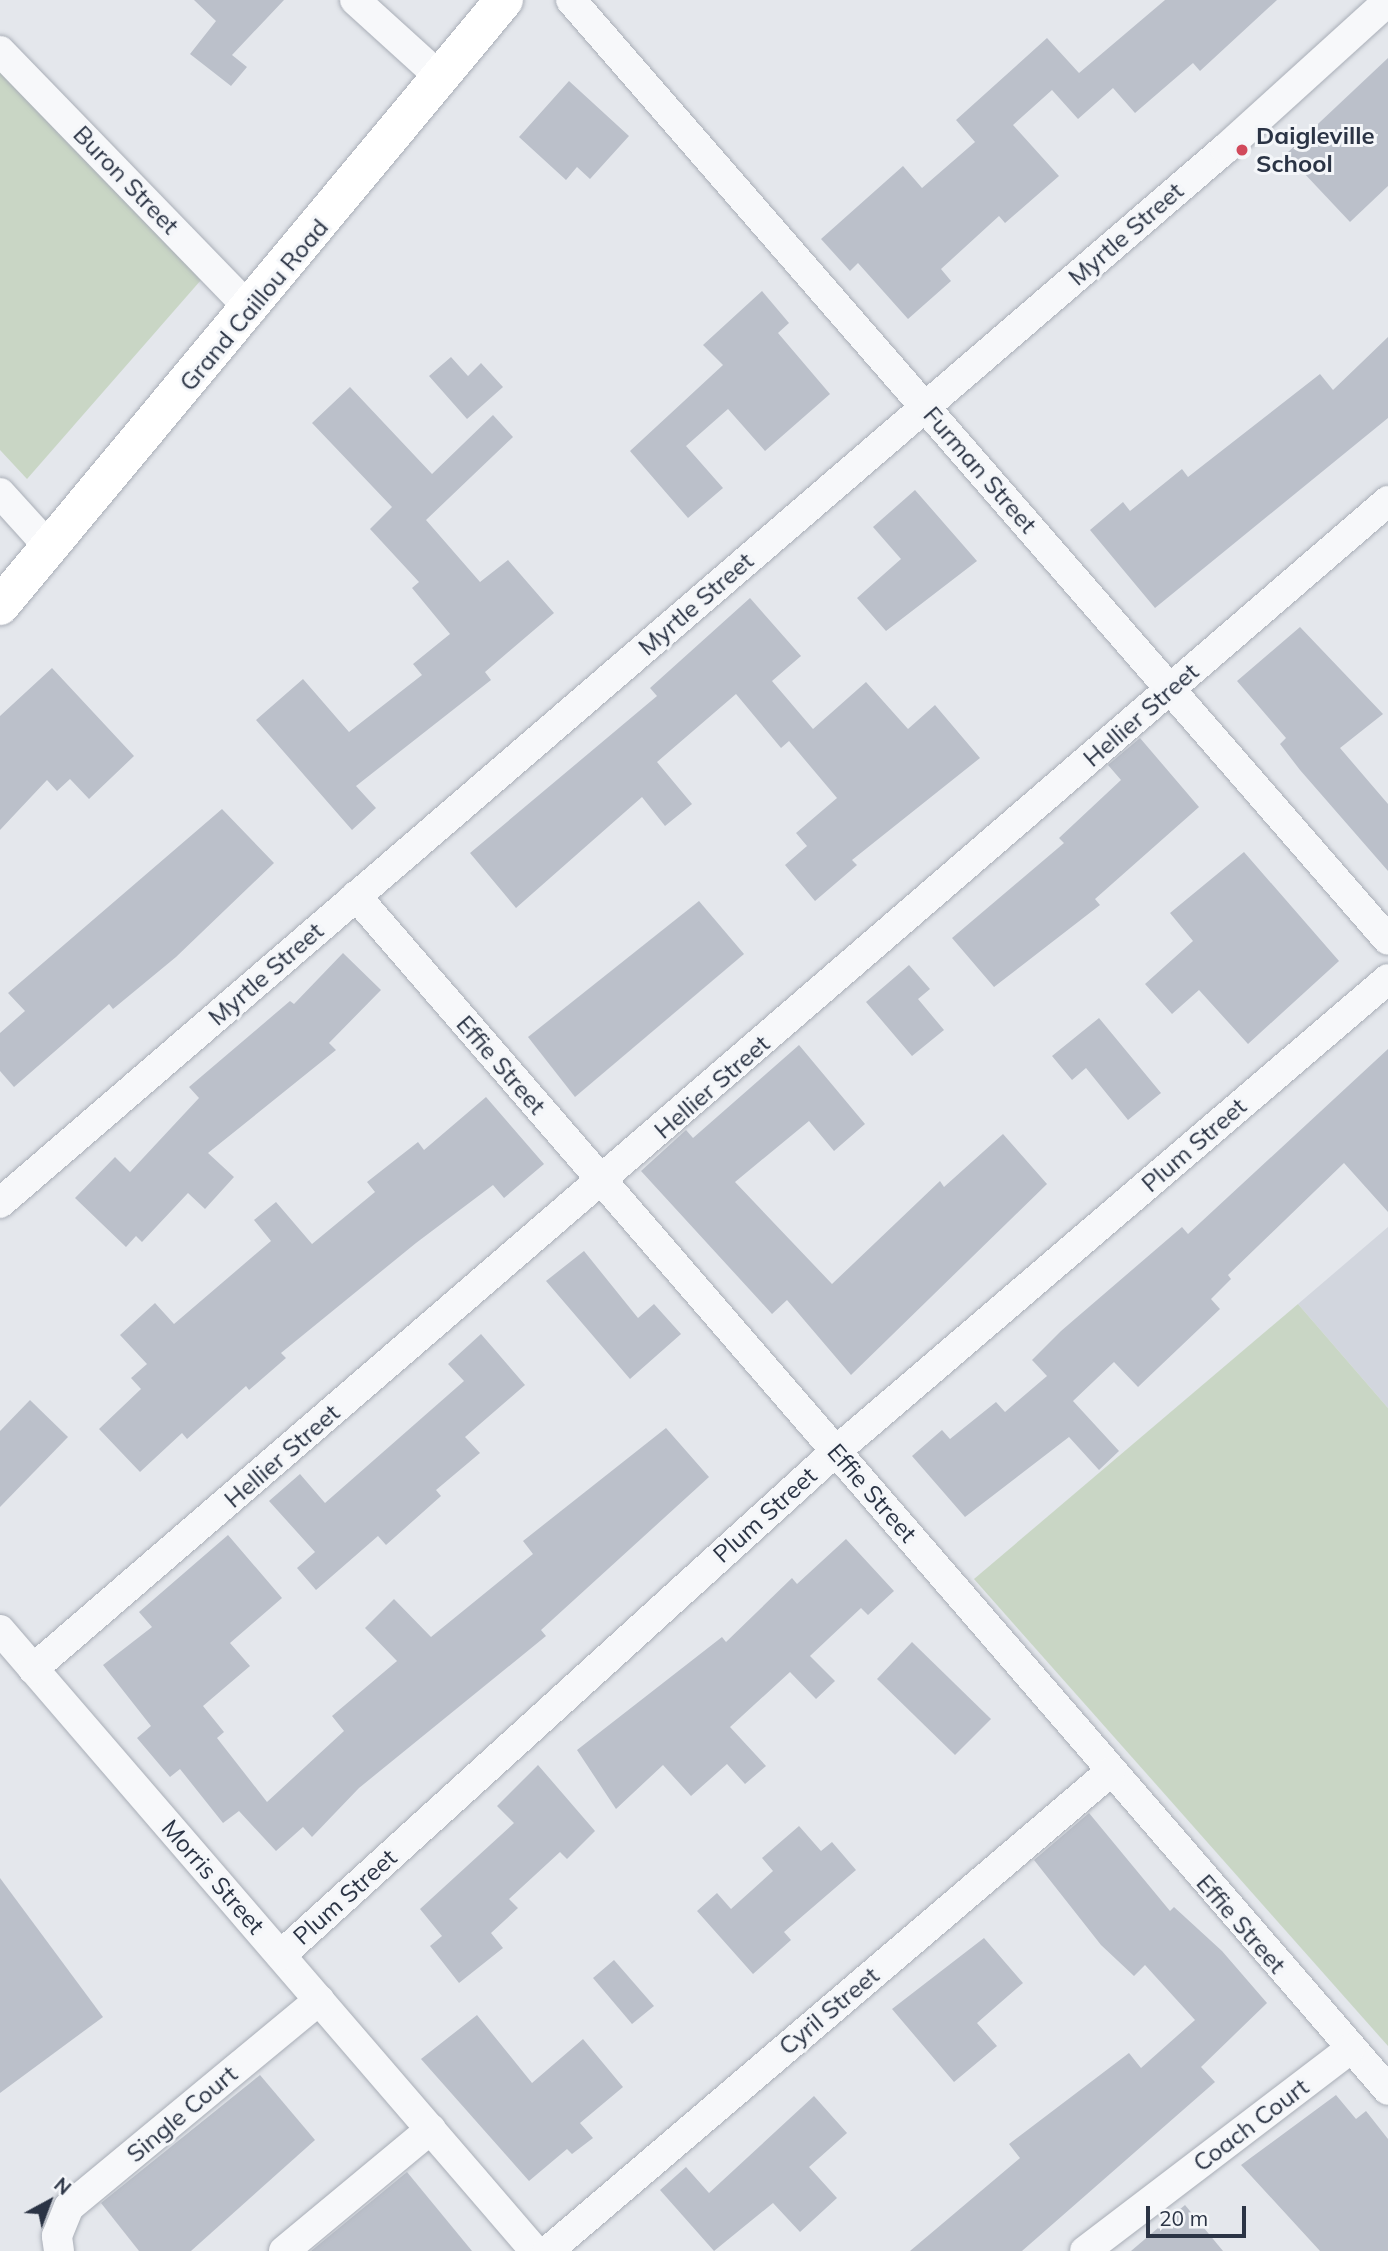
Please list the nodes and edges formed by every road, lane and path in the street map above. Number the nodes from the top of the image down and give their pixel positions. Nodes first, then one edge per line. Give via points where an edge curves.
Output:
1 (355, 0) edge
2 (504, 0) edge
3 (571, 0) edge
4 (1388, 1) edge
5 (0, 51) edge
6 (440, 77) junction
7 (251, 310) junction
8 (925, 407) junction
9 (0, 494) edge
10 (1388, 501) edge
11 (49, 547) junction
12 (0, 606) edge
13 (1170, 690) junction
14 (356, 896) junction
15 (1388, 940) edge
16 (1388, 979) edge
17 (602, 1182) junction
18 (0, 1203) edge
19 (836, 1451) junction
20 (0, 1630) edge
21 (33, 1669) junction
22 (1110, 1772) junction
23 (281, 1955) junction
24 (319, 2000) junction
25 (1350, 2049) junction
26 (1388, 2090) edge
27 (431, 2129) junction
28 (58, 2243) edge
29 (284, 2251) edge
30 (535, 2251) edge
31 (548, 2251) edge
32 (1085, 2251) edge

1 - 6 street
2 - 6 main road, Grand Caillou Road
3 - 8 street, Furman Street
4 - 8 street, Myrtle Street
5 - 7 street, Buron Street
6 - 7 main road, Grand Caillou Road
7 - 11 main road, Grand Caillou Road
8 - 13 street, Furman Street
8 - 14 street, Myrtle Street
9 - 11 street
10 - 13 street, Hellier Street
11 - 12 main road, Grand Caillou Road
13 - 15 street, Furman Street
13 - 17 street, Hellier Street
14 - 17 street, Effie Street
14 - 18 street, Myrtle Street
16 - 19 street, Plum Street
17 - 19 street, Effie Street
17 - 21 street, Hellier Street
19 - 22 street, Effie Street
19 - 23 street, Plum Street
20 - 21 street, Morris Street
21 - 23 street, Morris Street
22 - 25 street, Effie Street
22 - 31 street, Cyril Street
23 - 24 street, Morris Street
24 - 27 street, Morris Street
24 - 28 street, Single Court via 69,2207
25 - 26 street, Effie Street
25 - 32 street, Coach Court
27 - 29 street
27 - 30 street, Morris Street

